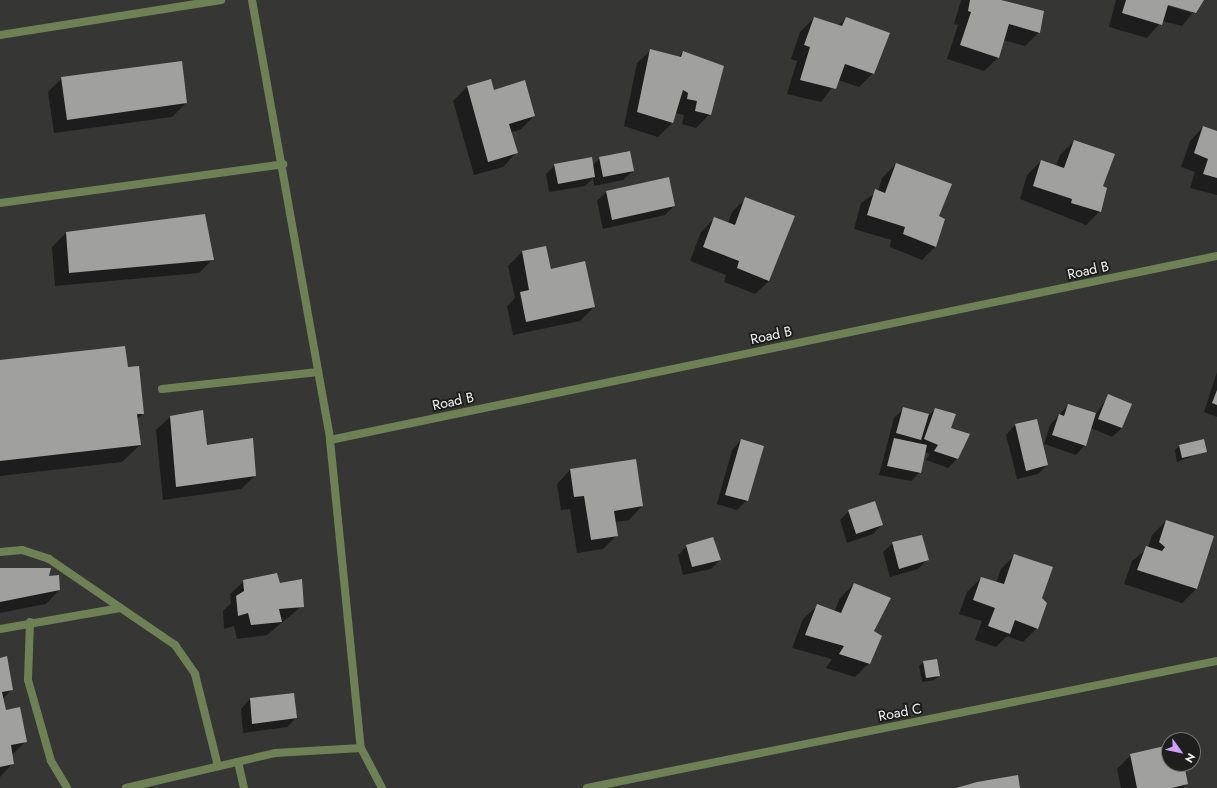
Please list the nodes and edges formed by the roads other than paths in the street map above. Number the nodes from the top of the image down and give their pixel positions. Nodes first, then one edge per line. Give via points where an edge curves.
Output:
1 (221, 0) edge
2 (252, 0) edge
3 (0, 35) edge
4 (283, 164) junction
5 (0, 203) edge
6 (1217, 256) edge
7 (318, 372) junction
8 (162, 389) dead end
9 (330, 440) junction
10 (0, 552) edge
11 (120, 608) junction
12 (30, 622) junction
13 (0, 629) edge
14 (1217, 661) edge
15 (361, 748) junction
16 (238, 762) junction
17 (218, 766) junction
18 (67, 788) edge
19 (126, 788) edge
20 (244, 788) edge
21 (382, 788) edge
22 (587, 788) edge

1 - 3 street
2 - 4 street
4 - 5 street
4 - 7 street
6 - 9 street, Road B
7 - 8 street
7 - 9 street
9 - 15 street
10 - 11 street via 22,550 49,559
11 - 12 street
11 - 17 street via 175,645 195,674
12 - 13 street
12 - 18 street via 28,680 51,761
14 - 22 street, Road C
15 - 16 street via 275,753
15 - 21 street
16 - 17 street
16 - 20 street
17 - 19 street

